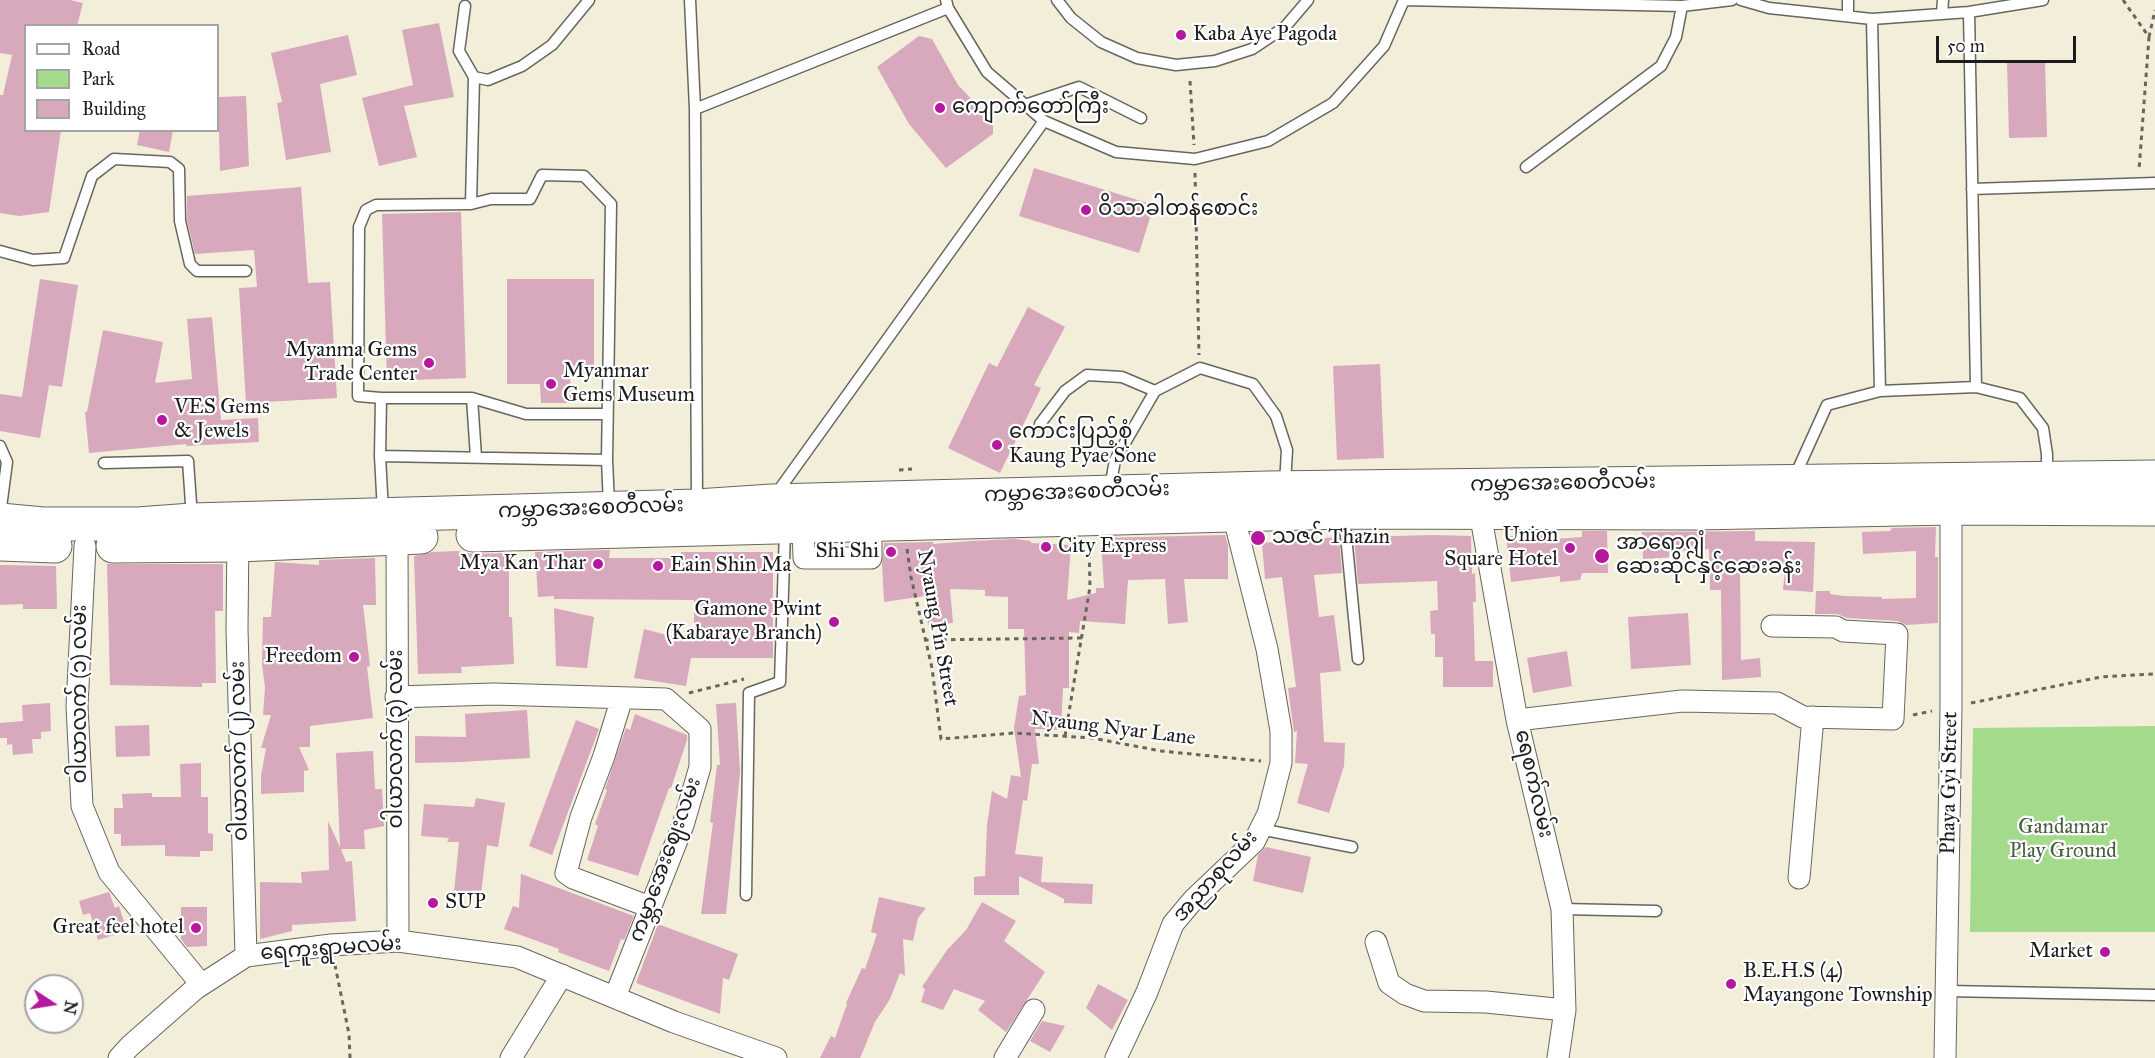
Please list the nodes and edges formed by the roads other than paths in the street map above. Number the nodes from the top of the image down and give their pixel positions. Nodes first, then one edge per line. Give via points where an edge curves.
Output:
1 (589, 0) edge
2 (690, 0) edge
3 (1057, 0) edge
4 (1308, 0) edge
5 (1404, 0) edge
6 (1732, 0) edge
7 (1741, 0) edge
8 (1848, 0) edge
9 (1943, 0) edge
10 (2043, 0) edge
11 (947, 4) edge
12 (465, 6) dead end
13 (1682, 6) junction
14 (1969, 12) junction
15 (1942, 14) junction
16 (1848, 16) junction
17 (1872, 19) junction
18 (474, 77) junction
19 (1025, 105) junction
20 (694, 110) junction
21 (1141, 118) dead end
22 (1044, 121) junction
23 (1526, 167) dead end
24 (2155, 183) edge
25 (1972, 189) junction
26 (471, 204) junction
27 (0, 251) edge
28 (246, 271) dead end
29 (1976, 387) junction
30 (1155, 391) junction
31 (1880, 391) junction
32 (381, 398) junction
33 (472, 398) junction
34 (608, 414) junction
35 (1040, 424) dead end
36 (0, 446) edge
37 (380, 456) junction
38 (476, 457) junction
39 (607, 460) junction
40 (104, 464) dead end
41 (2155, 477) edge
42 (1285, 488) junction
43 (2043, 488) junction
44 (1787, 491) junction
45 (1110, 492) junction
46 (1478, 499) junction
47 (609, 508) junction
48 (1952, 508) junction
49 (2155, 509) edge
50 (1344, 512) junction
51 (795, 513) junction
52 (1233, 514) junction
53 (0, 518) edge
54 (697, 518) junction
55 (192, 520) junction
56 (392, 523) junction
57 (238, 532) junction
58 (0, 544) edge
59 (85, 546) junction
60 (1772, 626) dead end
61 (1358, 659) dead end
62 (396, 697) junction
63 (622, 698) junction
64 (1813, 717) junction
65 (1517, 720) junction
66 (1260, 829) junction
67 (1352, 847) dead end
68 (1799, 878) dead end
69 (746, 895) dead end
70 (650, 907) junction
71 (1562, 909) junction
72 (1656, 910) dead end
73 (398, 941) junction
74 (1376, 942) dead end
75 (246, 956) junction
76 (562, 975) junction
77 (201, 984) junction
78 (1947, 991) junction
79 (2155, 995) edge
80 (615, 997) junction
81 (1034, 1010) dead end
82 (1565, 1010) junction
83 (119, 1058) edge
84 (512, 1058) edge
85 (776, 1058) edge
86 (1005, 1058) edge
87 (1116, 1058) edge
88 (1558, 1058) edge
89 (1945, 1058) edge

1 - 18 lane via 552,45 522,66 488,80
2 - 20 lane
3 - 4 lane via 1071,18 1101,42 1137,58 1176,65 1215,61 1252,49 1284,27
5 - 13 lane
5 - 22 lane via 1384,46 1333,103 1268,141 1195,159 1116,152
6 - 13 lane
7 - 16 lane via 1769,8
8 - 16 lane
9 - 15 lane
10 - 14 lane
11 - 19 lane via 987,72
11 - 20 lane
12 - 18 lane via 459,51
13 - 23 lane via 1676,37 1661,66
14 - 15 lane
14 - 25 lane
15 - 17 lane
16 - 17 lane
17 - 31 lane
18 - 26 lane
19 - 21 lane via 1078,87
19 - 22 lane
20 - 54 lane
22 - 51 lane
24 - 25 lane
25 - 29 lane
26 - 32 lane via 376,205 366,210 359,227 358,396
26 - 34 lane via 491,199 530,199 542,175 584,176 611,204
27 - 28 lane via 33,260 64,258 93,176 114,159 170,162 179,169 180,221 190,264 197,271
29 - 31 lane
29 - 43 lane via 2020,398 2043,428 2047,454
30 - 35 lane via 1122,377 1087,375 1065,390
30 - 42 lane via 1200,368 1253,384 1276,416 1287,450
30 - 45 lane via 1115,460
31 - 44 lane via 1827,405
32 - 33 lane
32 - 37 lane
33 - 34 lane via 526,414
33 - 38 lane
34 - 39 lane
36 - 53 lane via 8,462
37 - 38 lane
37 - 56 lane
38 - 39 lane
39 - 47 lane
40 - 55 lane via 188,461
41 - 43 main road, ကမ္ဘာအေးစေတီလမ်း
42 - 45 main road, ကမ္ဘာအေးစေတီလမ်း
42 - 46 main road, ကမ္ဘာအေးစေတီလမ်း
43 - 44 main road, ကမ္ဘာအေးစေတီလမ်း
43 - 48 main road, ကမ္ဘာအေးစေတီလမ်း
43 - 49 main road, ကမ္ဘာအေးစေတီလမ်း
44 - 46 main road, ကမ္ဘာအေးစေတီလမ်း via 1696,497
44 - 48 main road, ကမ္ဘာအေးစေတီလမ်း
45 - 51 main road, ကမ္ဘာအေးစေတီလမ်း
46 - 50 main road, ကမ္ဘာအေးစေတီလမ်း
46 - 65 street, ရေစက်လမ်း
47 - 54 main road, ကမ္ဘာအေးစေတီလမ်း
47 - 56 main road, ကမ္ဘာအေးစေတီလမ်း
48 - 78 street, Phaya Gyi Street
50 - 52 main road, ကမ္ဘာအေးစေတီလမ်း
50 - 61 lane
51 - 52 main road, ကမ္ဘာအေးစေတီလမ်း via 871,524
51 - 54 main road, ကမ္ဘာအေးစေတီလမ်း
51 - 69 lane via 780,682 749,693
52 - 66 street, အညာစုလမ်း via 1267,650 1281,731 1281,763 1268,814
53 - 55 main road, ကမ္ဘာအေးစေတီလမ်း via 43,524
54 - 56 main road, ကမ္ဘာအေးစေတီလမ်း
55 - 57 main road, ကမ္ဘာအေးစေတီလမ်း
56 - 57 main road, ကမ္ဘာအေးစေတီလမ်း
56 - 62 street, ဝါယာလက် (၃) လမ်း
57 - 59 main road, ကမ္ဘာအေးစေတီလမ်း
57 - 75 street, ဝါယာလက် (၂) လမ်း
58 - 59 main road, ကမ္ဘာအေးစေတီလမ်း
59 - 77 street, ဝါယာလက် (၁) လမ်း via 77,706 82,806 109,872
60 - 64 street via 1836,627 1843,631 1897,634 1893,719
62 - 63 street via 495,694
62 - 73 street, ဝါယာလက် (၃) လမ်း
63 - 70 street via 566,873
63 - 70 street, ကမ္ဘာအေးဈေးလမ်း via 666,699 700,729 700,766 683,825
64 - 65 street via 1803,717 1777,703 1682,701
64 - 68 street
65 - 71 street, ရေစက်လမ်း
66 - 67 lane
66 - 87 street, အညာစုလမ်း via 1254,842 1173,924
70 - 80 street, ကမ္ဘာအေးဈေးလမ်း
71 - 72 lane
71 - 82 street, ရေစက်လမ်း
73 - 75 street, ရေကူးရွာမလမ်း
73 - 76 street, ရေကူးရွာမလမ်း via 517,957
74 - 82 street via 1389,983 1424,1001
75 - 77 street, ရေကူးရွာမလမ်း
76 - 80 street, ရေကူးရွာမလမ်း
76 - 84 street
77 - 83 street, ရေကူးရွာမလမ်း
78 - 79 lane
78 - 89 street, Phaya Gyi Street
80 - 85 street, ရေကူးရွာမလမ်း
81 - 86 street
82 - 88 street, ရေစက်လမ်း

